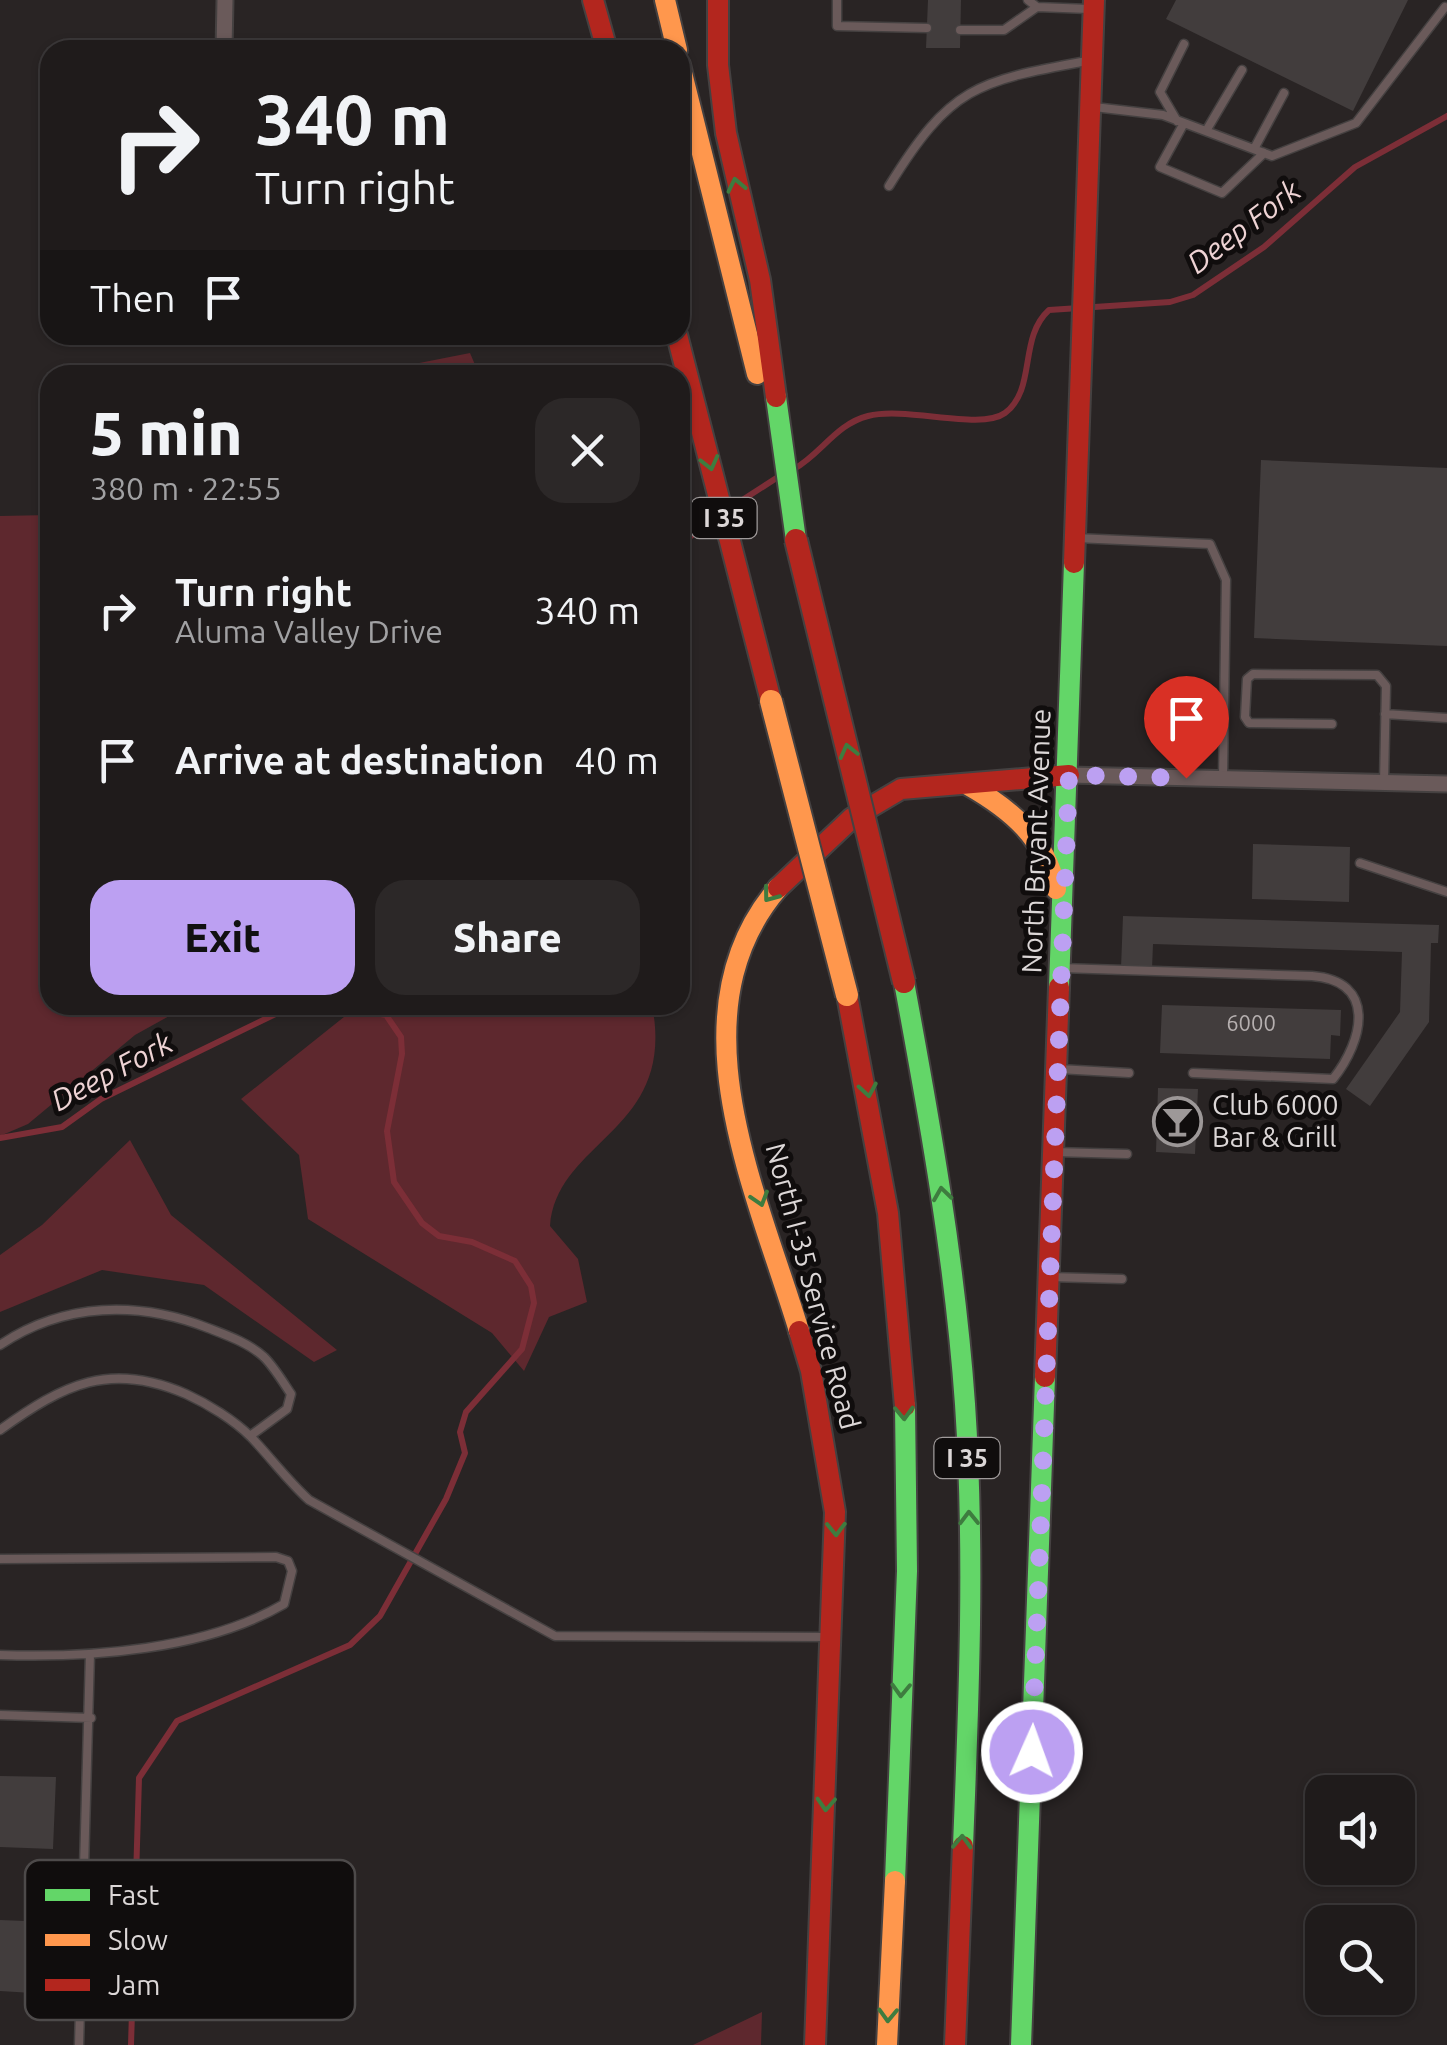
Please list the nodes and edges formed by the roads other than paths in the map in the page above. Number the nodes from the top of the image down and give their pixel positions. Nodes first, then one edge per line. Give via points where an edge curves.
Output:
1 (225, 0) edge
2 (594, 0) edge
3 (665, 0) edge
4 (718, 0) edge
5 (837, 0) edge
6 (1028, 0) edge
7 (1094, 5) edge
8 (1037, 7) junction
9 (1445, 7) edge
10 (927, 28) dead end
11 (960, 30) dead end
12 (224, 40) edge
13 (604, 40) edge
14 (674, 40) edge
15 (1184, 44) dead end
16 (1092, 60) junction
17 (1242, 70) dead end
18 (1284, 92) dead end
19 (690, 104) edge
20 (1090, 106) junction
21 (1180, 122) junction
22 (1206, 131) junction
23 (1254, 149) junction
24 (1264, 153) junction
25 (889, 186) dead end
26 (690, 389) edge
27 (1076, 538) junction
28 (796, 540) junction
29 (1385, 714) junction
30 (1447, 718) edge
31 (1332, 724) dead end
32 (1069, 775) junction
33 (1223, 779) junction
34 (1384, 783) junction
35 (1447, 784) edge
36 (968, 785) junction
37 (1360, 864) dead end
38 (1447, 892) edge
39 (1062, 932) junction
40 (1061, 968) junction
41 (1057, 1069) junction
42 (1129, 1073) dead end
43 (1192, 1073) dead end
44 (1054, 1152) junction
45 (1127, 1154) dead end
46 (1049, 1276) junction
47 (1122, 1279) dead end
48 (0, 1344) edge
49 (0, 1430) edge
50 (250, 1436) junction
51 (0, 1559) edge
52 (833, 1637) junction
53 (90, 1654) junction
54 (0, 1655) edge
55 (0, 1715) edge
56 (91, 1718) junction
57 (86, 1860) edge
58 (81, 2020) edge
59 (80, 2045) edge
60 (815, 2045) edge
61 (887, 2045) edge
62 (954, 2045) edge
63 (1021, 2045) edge

1 - 12 street
2 - 13 main road
3 - 14 main road
28 -> 4 main road via 760,280 726,133
5 - 10 lane via 837,26
6 - 8 lane
7 - 8 lane
7 - 16 main road, North Bryant Avenue
8 - 11 lane via 1004,30
9 - 24 lane via 1356,123 1272,156
15 - 21 lane via 1160,92
16 - 20 main road, North Bryant Avenue
16 - 25 lane via 971,88 921,134
17 - 22 lane
18 - 23 lane
19 - 28 main road, I 35
20 - 21 lane
20 - 27 main road, North Bryant Avenue
21 - 22 lane
21 - 24 lane via 1160,167 1222,194
22 - 23 lane
23 - 24 lane
26 -> 61 main road, I 35, bridge via 847,995 887,1203 904,1400 904,1593
27 - 32 main road, North Bryant Avenue
27 - 33 lane via 1210,544 1226,580
62 -> 28 main road, I 35, bridge via 970,1627 966,1426 941,1187 904,982
29 - 30 lane
29 - 31 lane via 1386,686 1378,675 1254,674 1247,680 1249,723
29 - 34 lane
32 - 33 street
32 - 36 main road, North I-35 Service Road
32 - 39 main road, North Bryant Avenue
33 - 34 street
34 - 35 street
36 - 39 main road via 1015,814 1042,845
36 -> 52 main road, North I-35 Service Road via 928,784 878,799 806,857 749,927 725,993 724,1063 732,1105 826,1440 836,1512
37 - 38 lane
39 - 40 main road, North Bryant Avenue
40 - 41 main road, North Bryant Avenue
40 - 43 lane via 1312,976 1350,986 1358,1004 1356,1028 1333,1078
41 - 42 lane
41 - 44 main road, North Bryant Avenue
44 - 45 lane
44 - 46 main road, North Bryant Avenue
46 - 47 lane
46 - 63 main road, North Bryant Avenue
48 - 50 lane via 88,1311 124,1307 184,1318 263,1356 292,1394 287,1408
49 - 50 lane via 47,1397 100,1379 146,1377 201,1401
50 - 52 lane via 309,1500 556,1636
51 - 53 lane via 276,1557 292,1570 284,1604 268,1613 166,1645
52 -> 60 main road, North I-35 Service Road
53 - 54 lane
53 - 56 lane
55 - 56 lane
56 - 57 lane
58 - 59 lane

